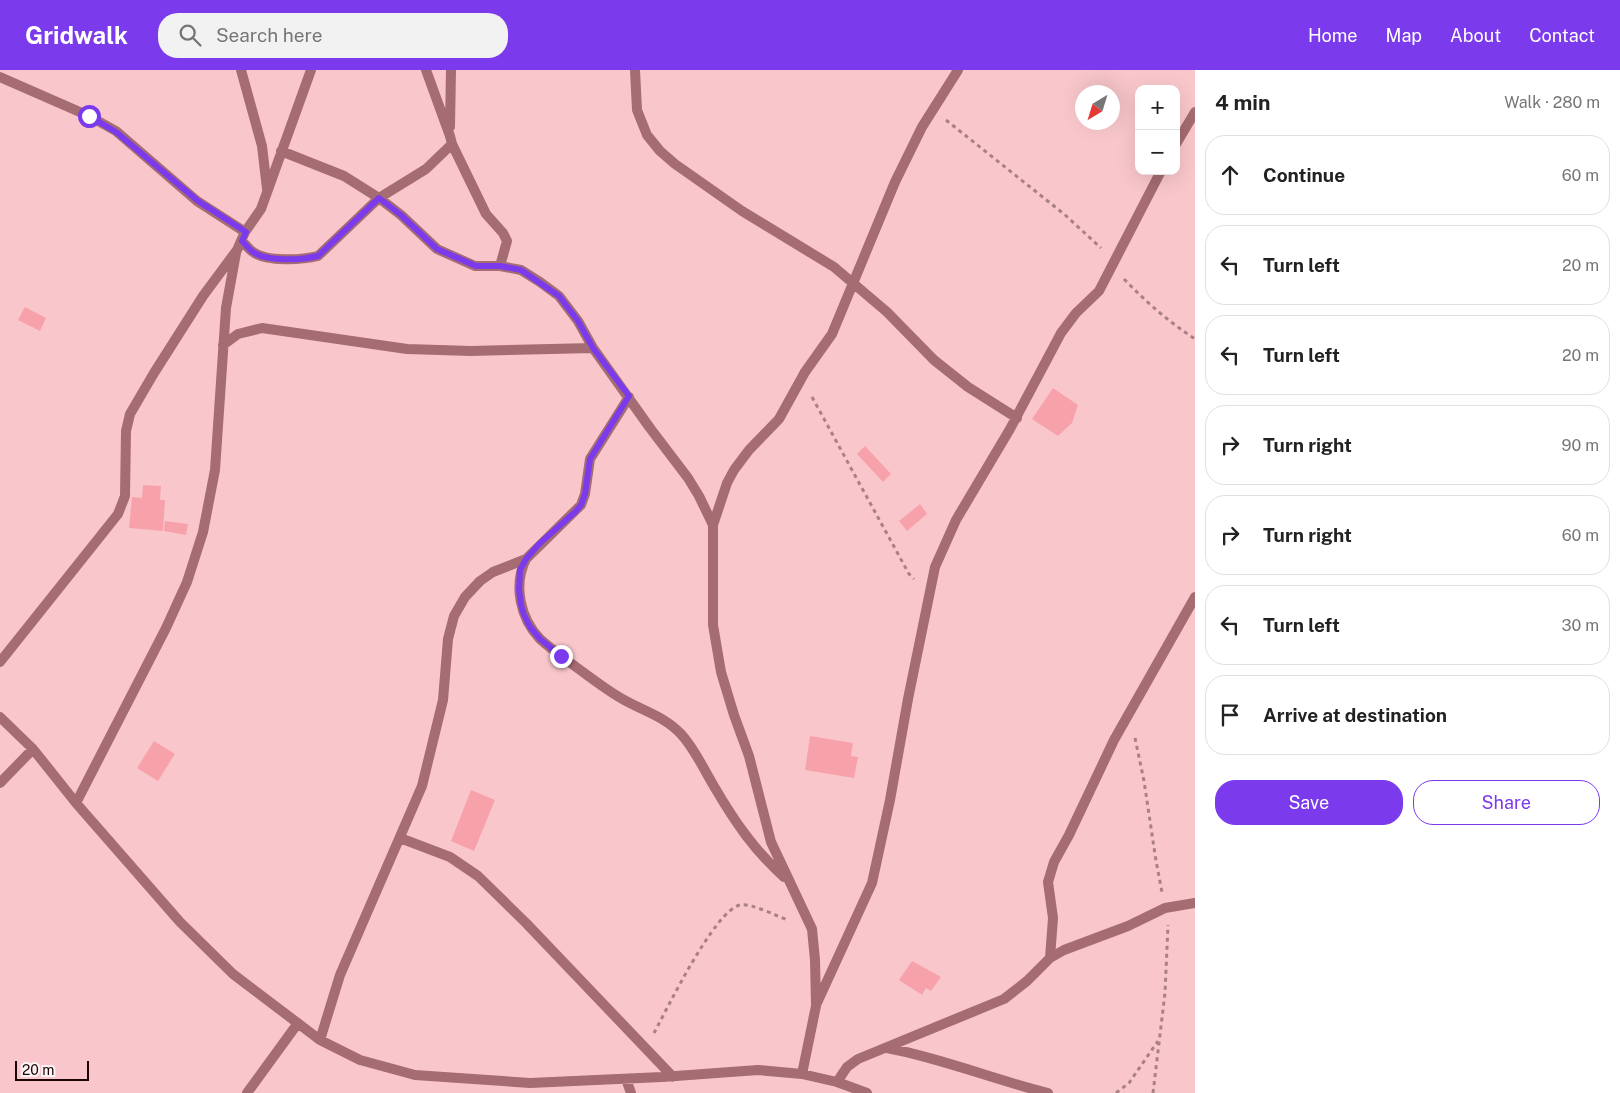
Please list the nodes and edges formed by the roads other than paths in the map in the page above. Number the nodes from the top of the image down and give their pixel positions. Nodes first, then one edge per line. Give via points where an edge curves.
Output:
1 (241, 70) edge
2 (312, 70) edge
3 (426, 70) edge
4 (451, 70) edge
5 (635, 70) edge
6 (958, 70) edge
7 (0, 77) edge
8 (1195, 112) edge
9 (1180, 137) edge
10 (451, 140) junction
11 (281, 152) junction
12 (1159, 175) edge
13 (267, 192) junction
14 (379, 198) junction
15 (241, 241) junction
16 (500, 266) junction
17 (853, 283) junction
18 (223, 345) junction
19 (593, 348) junction
20 (629, 396) junction
21 (1016, 418) junction
22 (713, 524) junction
23 (526, 559) junction
24 (1195, 597) edge
25 (0, 662) edge
26 (0, 717) edge
27 (33, 749) junction
28 (0, 783) edge
29 (76, 803) junction
30 (400, 838) junction
31 (789, 881) junction
32 (1195, 903) edge
33 (1050, 958) junction
34 (816, 1006) junction
35 (298, 1023) junction
36 (320, 1040) junction
37 (887, 1048) junction
38 (802, 1074) junction
39 (673, 1077) junction
40 (626, 1079) junction
41 (837, 1082) junction
42 (864, 1092) edge
43 (247, 1093) edge
44 (631, 1093) edge
45 (1048, 1093) edge

1 - 13 street via 262,146
2 - 11 street
3 - 10 street
4 - 10 street
5 - 17 street via 638,110 647,135 660,151 713,191 834,267
6 - 17 street via 932,109 895,182
7 - 15 street via 89,116 116,132
8 - 9 street
10 - 14 street via 426,169
10 - 16 street via 486,214 504,233 507,241
11 - 13 street
11 - 14 street via 344,176
12 - 21 street via 1099,292 1076,313 1061,333
13 - 15 street via 262,209
14 - 15 street via 318,256 307,259 267,258 253,252
14 - 16 street via 437,249 476,266
15 - 18 street via 226,308
15 - 25 street via 130,414 126,431 125,496 118,514
16 - 19 street via 521,270 559,296
17 - 21 street via 934,360
17 - 22 street via 832,334 801,378 778,419 734,470
18 - 19 street via 238,334 262,328 407,349
18 - 29 street via 216,470 190,574 166,628
19 - 20 street
20 - 22 street via 688,478
20 - 23 street via 590,459 581,505
21 - 34 street via 956,520 935,567 872,883
22 - 31 street via 713,626 721,672 749,756 771,842
23 - 30 street via 493,572 480,581 454,616 448,639 443,700 422,786
23 - 31 street via 520,570 519,590 530,627 561,656 620,698 671,724 694,751 744,833 763,858
24 - 33 street via 1114,740 1054,862 1048,882 1053,918
26 - 27 street
27 - 28 street
27 - 29 street
29 - 35 street via 180,922 233,974
30 - 36 street via 340,975
30 - 39 street via 450,857 478,876
31 - 34 street via 812,929
32 - 33 street via 1165,908
33 - 37 street via 1004,999
34 - 38 street
35 - 36 street
35 - 43 street
36 - 40 street via 360,1060 415,1075 530,1083
37 - 41 street via 858,1059 847,1067
37 - 45 street
38 - 39 street via 758,1070
38 - 41 street
39 - 40 street
40 - 44 street
41 - 42 street

